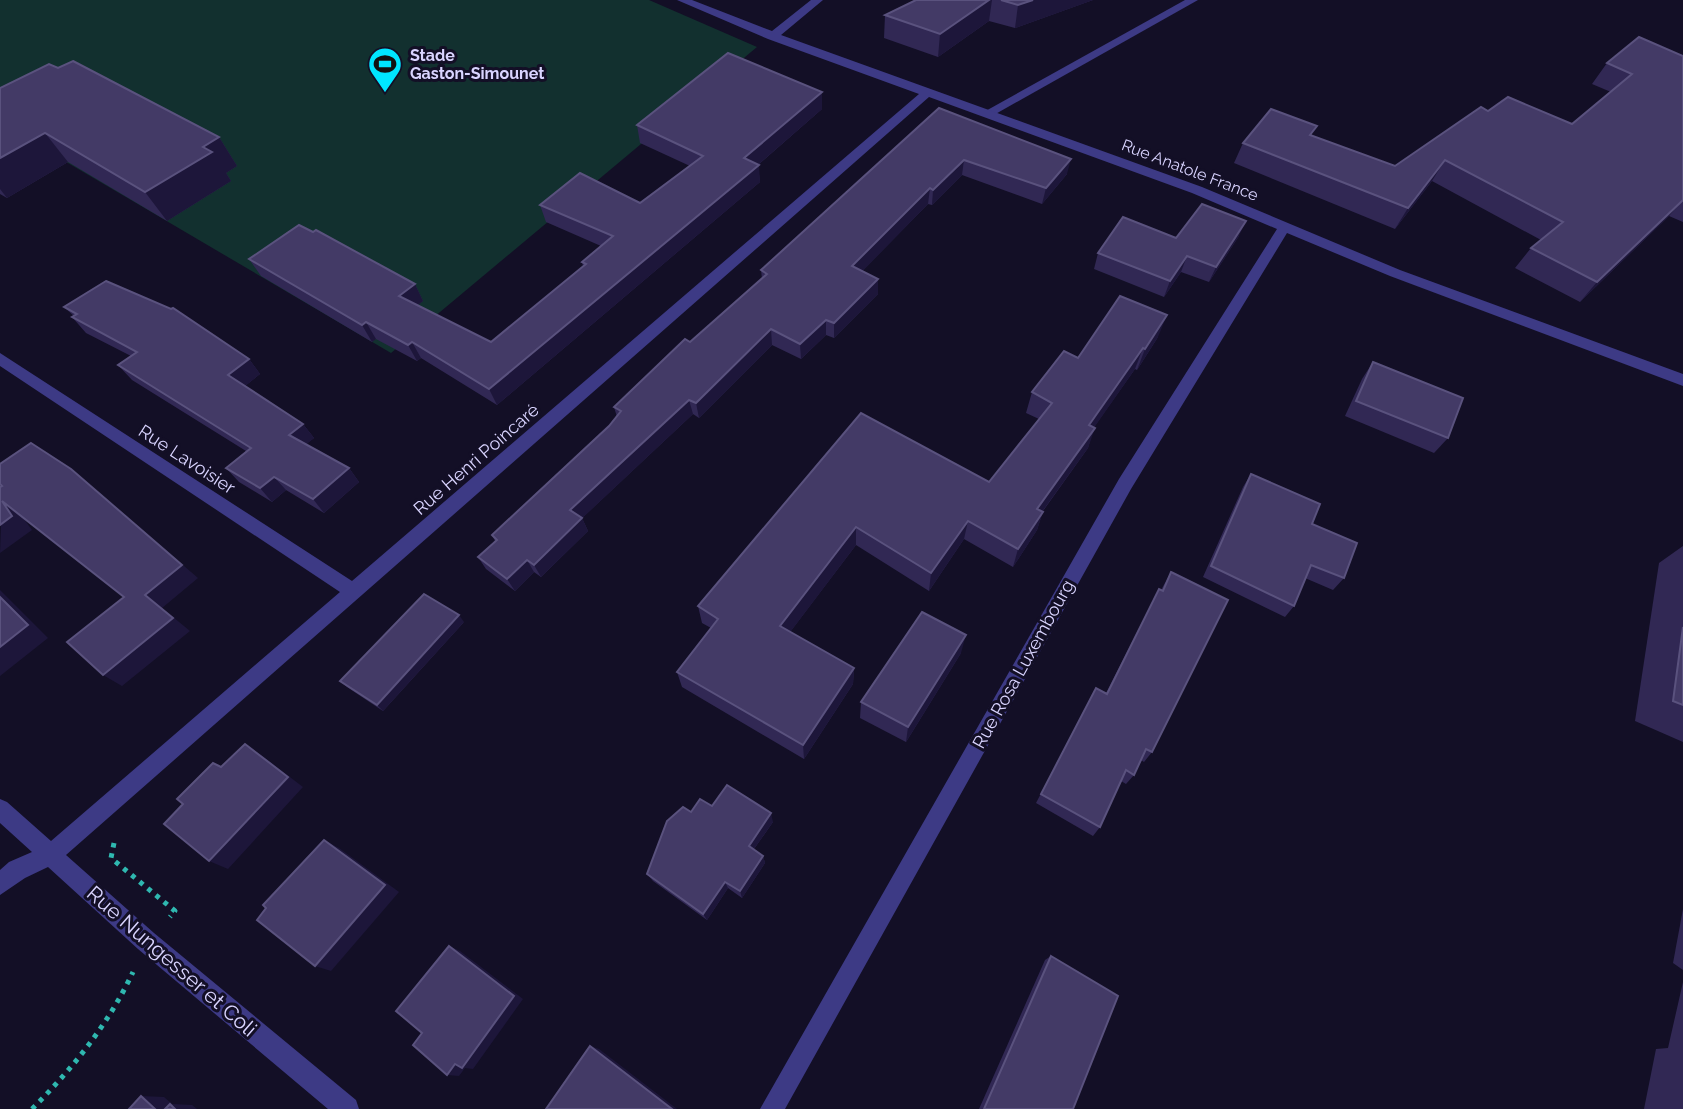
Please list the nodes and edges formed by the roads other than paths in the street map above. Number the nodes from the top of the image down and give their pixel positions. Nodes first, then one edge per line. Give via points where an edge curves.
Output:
1 (682, 0) edge
2 (818, 0) edge
3 (1193, 0) edge
4 (772, 37) junction
5 (928, 93) junction
6 (988, 113) junction
7 (1285, 226) junction
8 (0, 359) edge
9 (1683, 380) edge
10 (353, 591) junction
11 (0, 809) edge
12 (50, 855) junction
13 (0, 884) edge
14 (347, 1109) edge
15 (772, 1109) edge

1 - 4 street, Rue Anatole France
2 - 4 street
3 - 6 street
4 - 5 street, Rue Anatole France
5 - 6 street, Rue Anatole France
5 - 10 street, Rue Henri Poincaré
6 - 7 street, Rue Anatole France
7 - 9 street, Rue Anatole France via 1395,273
7 - 15 street, Rue Rosa Luxembourg via 1125,484
8 - 10 street, Rue Lavoisier
10 - 12 street, Rue Henri Poincaré
11 - 12 street, Rue Nungesser et Coli
12 - 13 street, Rue Henri Poincaré via 17,870
12 - 14 street, Rue Nungesser et Coli

